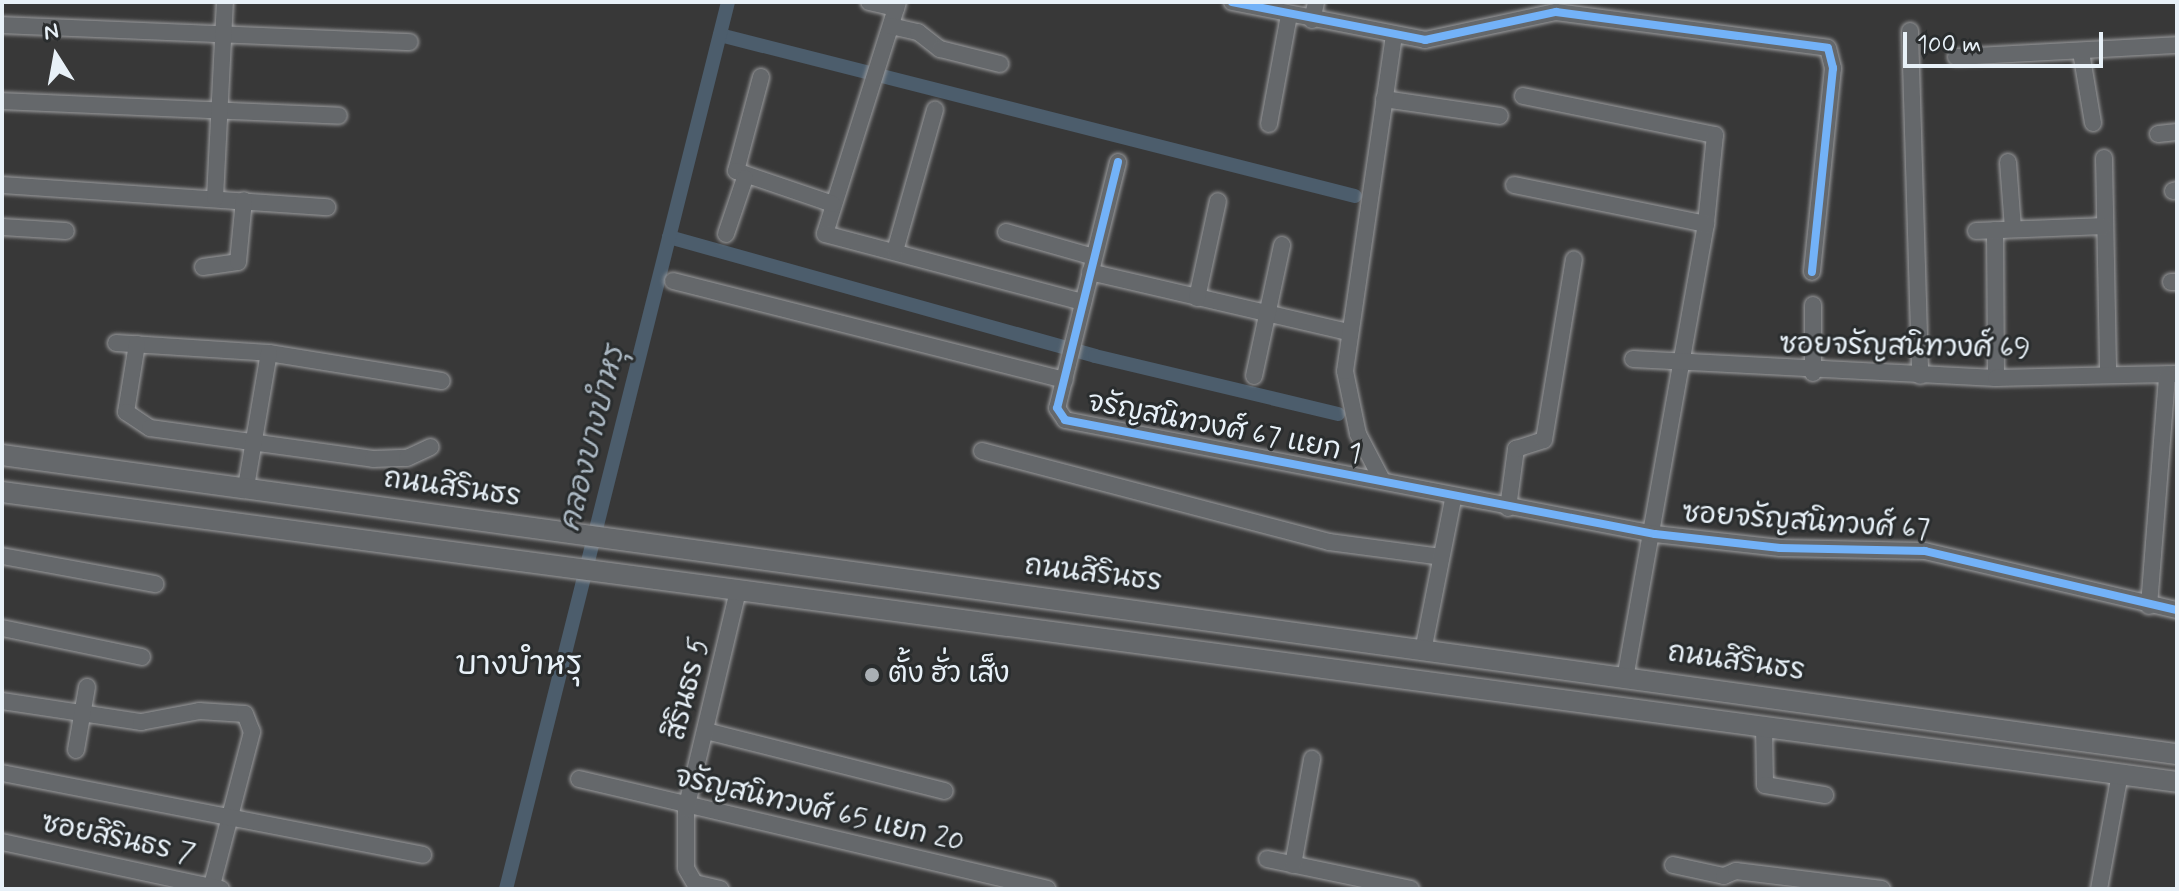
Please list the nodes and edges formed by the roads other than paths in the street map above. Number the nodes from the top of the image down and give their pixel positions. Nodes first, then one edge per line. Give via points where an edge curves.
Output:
1 (225, 2) edge
2 (869, 2) edge
3 (1232, 2) edge
4 (1316, 2) edge
5 (897, 5) edge
6 (1557, 7) edge
7 (1289, 15) junction
8 (1312, 20) junction
9 (2, 25) edge
10 (891, 26) junction
11 (1910, 31) dead end
12 (224, 35) junction
13 (1394, 36) junction
14 (410, 42) dead end
15 (2177, 45) edge
16 (2081, 52) junction
17 (1956, 57) dead end
18 (1000, 64) dead end
19 (761, 77) dead end
20 (1523, 96) dead end
21 (1384, 99) junction
22 (2, 101) edge
23 (935, 110) dead end
24 (220, 112) junction
25 (339, 116) dead end
26 (1500, 116) dead end
27 (2093, 123) dead end
28 (1269, 124) dead end
29 (2177, 132) edge
30 (2158, 134) dead end
31 (2104, 158) dead end
32 (1118, 162) dead end
33 (2008, 162) dead end
34 (745, 178) junction
35 (2, 185) edge
36 (1514, 185) dead end
37 (215, 198) junction
38 (244, 200) junction
39 (1218, 201) dead end
40 (833, 204) junction
41 (327, 207) dead end
42 (1706, 224) junction
43 (2104, 226) junction
44 (2, 227) edge
45 (2013, 229) junction
46 (1995, 230) junction
47 (66, 231) dead end
48 (1976, 231) dead end
49 (1006, 232) dead end
50 (726, 234) dead end
51 (1282, 245) dead end
52 (895, 251) junction
53 (1574, 259) dead end
54 (1092, 264) junction
55 (203, 267) dead end
56 (1812, 272) dead end
57 (673, 281) dead end
58 (1197, 298) junction
59 (1083, 302) junction
60 (1813, 305) dead end
61 (1267, 315) junction
62 (1347, 332) junction
63 (116, 343) dead end
64 (137, 344) junction
65 (269, 353) junction
66 (1633, 359) dead end
67 (1678, 365) junction
68 (1813, 373) junction
69 (2108, 374) junction
70 (2172, 375) edge
71 (1254, 376) dead end
72 (1920, 376) junction
73 (1996, 378) junction
74 (1065, 380) junction
75 (442, 381) dead end
76 (253, 441) junction
77 (431, 447) dead end
78 (982, 451) dead end
79 (2, 455) edge
80 (1382, 480) junction
81 (246, 487) junction
82 (2, 492) edge
83 (2158, 494) junction
84 (2177, 496) edge
85 (1453, 500) junction
86 (1508, 508) junction
87 (1655, 534) junction
88 (2, 556) edge
89 (1441, 557) junction
90 (155, 584) dead end
91 (738, 591) junction
92 (2149, 606) junction
93 (2177, 610) edge
94 (1262, 625) junction
95 (2, 628) edge
96 (1288, 629) junction
97 (1424, 646) junction
98 (142, 657) dead end
99 (1254, 659) junction
100 (1280, 662) junction
101 (1626, 675) junction
102 (87, 687) dead end
103 (2, 701) edge
104 (83, 715) junction
105 (1764, 726) junction
106 (706, 731) junction
107 (76, 750) dead end
108 (2177, 754) edge
109 (1312, 759) dead end
110 (2, 773) edge
111 (2120, 774) junction
112 (579, 779) dead end
113 (2177, 782) edge
114 (945, 791) dead end
115 (1825, 795) dead end
116 (686, 809) junction
117 (229, 820) junction
118 (2, 842) edge
119 (423, 855) dead end
120 (1267, 859) dead end
121 (1293, 865) junction
122 (1673, 865) dead end
123 (1723, 883) edge
124 (182, 885) edge
125 (698, 886) edge
126 (1821, 886) edge
127 (217, 888) edge
128 (720, 889) edge
129 (1047, 889) edge
130 (1411, 889) edge
131 (1882, 889) edge
132 (2099, 889) edge

1 - 12 street
2 - 5 street
3 - 7 street
4 - 8 street
5 - 10 street
6 - 13 street via 1463,35
6 - 56 street via 1828,48 1833,68
7 - 8 street
7 - 28 street
8 - 13 street
9 - 12 street
10 - 18 street via 918,32 940,49
10 - 40 street
11 - 72 street
12 - 14 street
12 - 24 street
13 - 21 street
15 - 16 street
16 - 17 street
16 - 27 street
19 - 34 street via 736,164
20 - 42 street via 1715,135
21 - 26 street
21 - 62 street
22 - 24 street
23 - 52 street
24 - 25 street
24 - 37 street
29 - 30 street
31 - 43 street
32 - 54 street
33 - 45 street
34 - 40 street
34 - 50 street
35 - 37 street
36 - 42 street
37 - 38 street
38 - 41 street
38 - 55 street via 238,262
39 - 58 street
40 - 52 street via 825,234
42 - 67 street
43 - 45 street
43 - 69 street
44 - 47 street
45 - 46 street
46 - 48 street
46 - 73 street
49 - 54 street
51 - 61 street
52 - 59 street
53 - 86 street via 1544,440 1516,449
54 - 58 street
54 - 59 street
57 - 74 street
58 - 61 street
59 - 74 street
60 - 68 street
61 - 62 street
61 - 71 street
62 - 80 street via 1347,393 1358,434
63 - 64 street
64 - 65 street
64 - 76 street via 126,396 134,421
65 - 75 street
65 - 76 street
66 - 67 street, ซอยจรัญสนิทวงศ์ 69
67 - 68 street, ซอยจรัญสนิทวงศ์ 69
67 - 87 street
68 - 72 street, ซอยจรัญสนิทวงศ์ 69
69 - 70 street, ซอยจรัญสนิทวงศ์ 69
69 - 73 street, ซอยจรัญสนิทวงศ์ 69
70 - 83 street
72 - 73 street, ซอยจรัญสนิทวงศ์ 69
74 - 80 street, จรัญสนิทวงศ์ 67 แยก 1 via 1059,415
76 - 77 street via 391,460
76 - 81 street
78 - 89 street via 1329,542
79 - 81 main road, ถนนสิรินธร
80 - 85 street, ซอยจรัญสนิทวงศ์ 67
81 - 94 main road, ถนนสิรินธร
82 - 91 main road, ถนนสิรินธร
83 - 84 street
83 - 92 street
85 - 86 street, ซอยจรัญสนิทวงศ์ 67
85 - 89 street
86 - 87 street, ซอยจรัญสนิทวงศ์ 67
87 - 92 street, ซอยจรัญสนิทวงศ์ 67 via 1780,548 1925,551
87 - 101 street
88 - 90 street
89 - 97 street
91 - 99 main road, ถนนสิรินธร
91 - 106 street, สิรินธร 5
92 - 93 street, ซอยจรัญสนิทวงศ์ 67
94 - 96 main road, ถนนสิรินธร
94 - 99 main road
95 - 98 street
96 - 97 main road, ถนนสิรินธร
96 - 100 main road
97 - 101 main road, ถนนสิรินธร
99 - 100 main road, ถนนสิรินธร
100 - 105 main road, ถนนสิรินธร
101 - 108 main road, ถนนสิรินธร
102 - 104 street
103 - 104 street
104 - 107 street
104 - 117 street via 158,723 229,711 254,722
105 - 111 main road, ถนนสิรินธร
105 - 115 street via 1765,785
106 - 114 street
106 - 116 street, สิรินธร 5
109 - 121 street
110 - 117 street
111 - 113 main road, ถนนสิรินธร
111 - 132 street
112 - 116 street, จรัญสนิทวงศ์ 65 แยก 20
116 - 125 street, สิรินธร 5 via 686,868
116 - 129 street, จรัญสนิทวงศ์ 65 แยก 20
117 - 119 street
117 - 127 street
118 - 124 street, ซอยสิรินธร 7
120 - 121 street
121 - 130 street
122 - 123 street
123 - 126 street via 1736,871
124 - 127 street, ซอยสิรินธร 7
125 - 128 street
126 - 131 street

